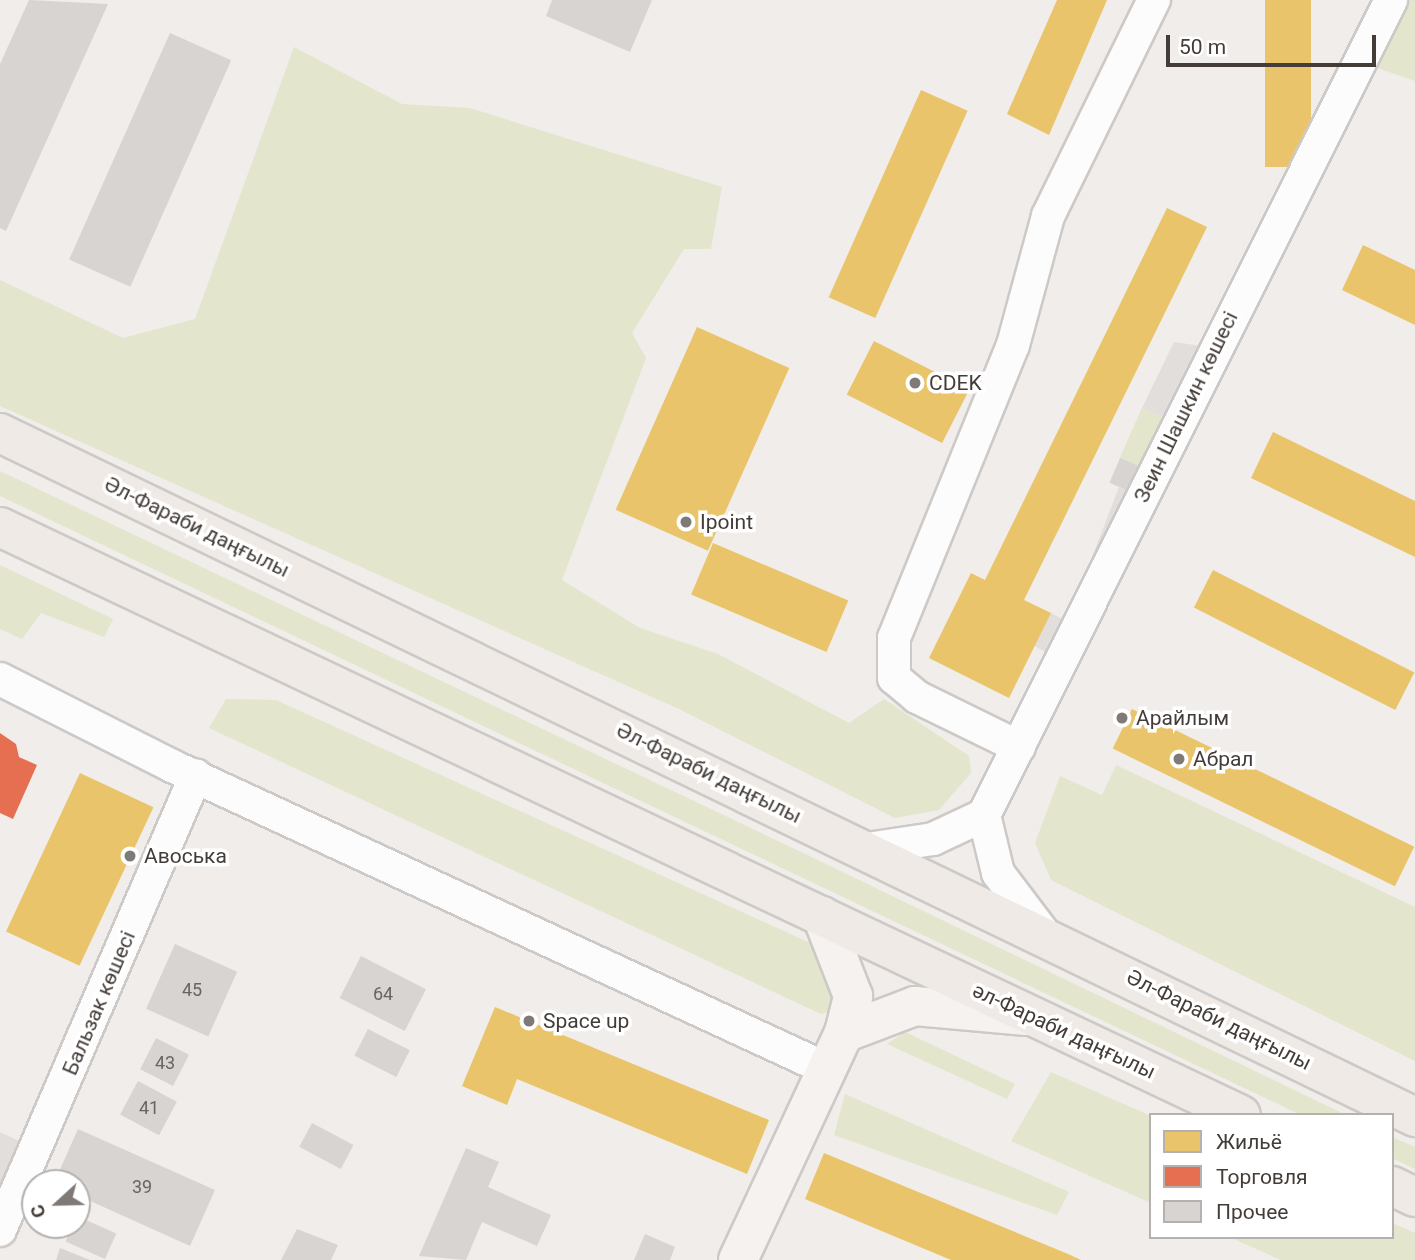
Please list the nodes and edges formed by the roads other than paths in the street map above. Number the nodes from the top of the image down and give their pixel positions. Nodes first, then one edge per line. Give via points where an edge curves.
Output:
1 (1154, 0) edge
2 (1391, 0) edge
3 (0, 433) edge
4 (0, 527) edge
5 (0, 679) edge
6 (1019, 747) junction
7 (196, 775) junction
8 (984, 815) junction
9 (867, 849) junction
10 (822, 916) junction
11 (1045, 935) junction
12 (1027, 1016) junction
13 (844, 1033) junction
14 (827, 1069) junction
15 (1237, 1113) edge
16 (1415, 1116) edge
17 (1394, 1187) edge
18 (1415, 1197) edge
19 (0, 1230) edge
20 (738, 1260) edge

1 - 6 street via 1048,216 1013,345 894,638 894,678 918,697
2 - 6 street, Зеин Шашкин көшесі
3 - 9 main road, Әл-Фараби даңғылы
4 - 10 main road
5 - 7 street
6 - 8 street, Зеин Шашкин көшесі
7 - 14 street
7 - 19 street, Бальзак көшесі
8 - 9 street via 933,839
8 - 11 street via 998,873
9 - 11 main road, Әл-Фараби даңғылы
10 - 12 main road, әл-Фараби даңғылы
10 - 13 street via 852,979
11 - 16 main road, Әл-Фараби даңғылы
12 - 13 street via 915,1006
12 - 15 main road, әл-Фараби даңғылы
13 - 14 street
14 - 20 street
17 - 18 main road

